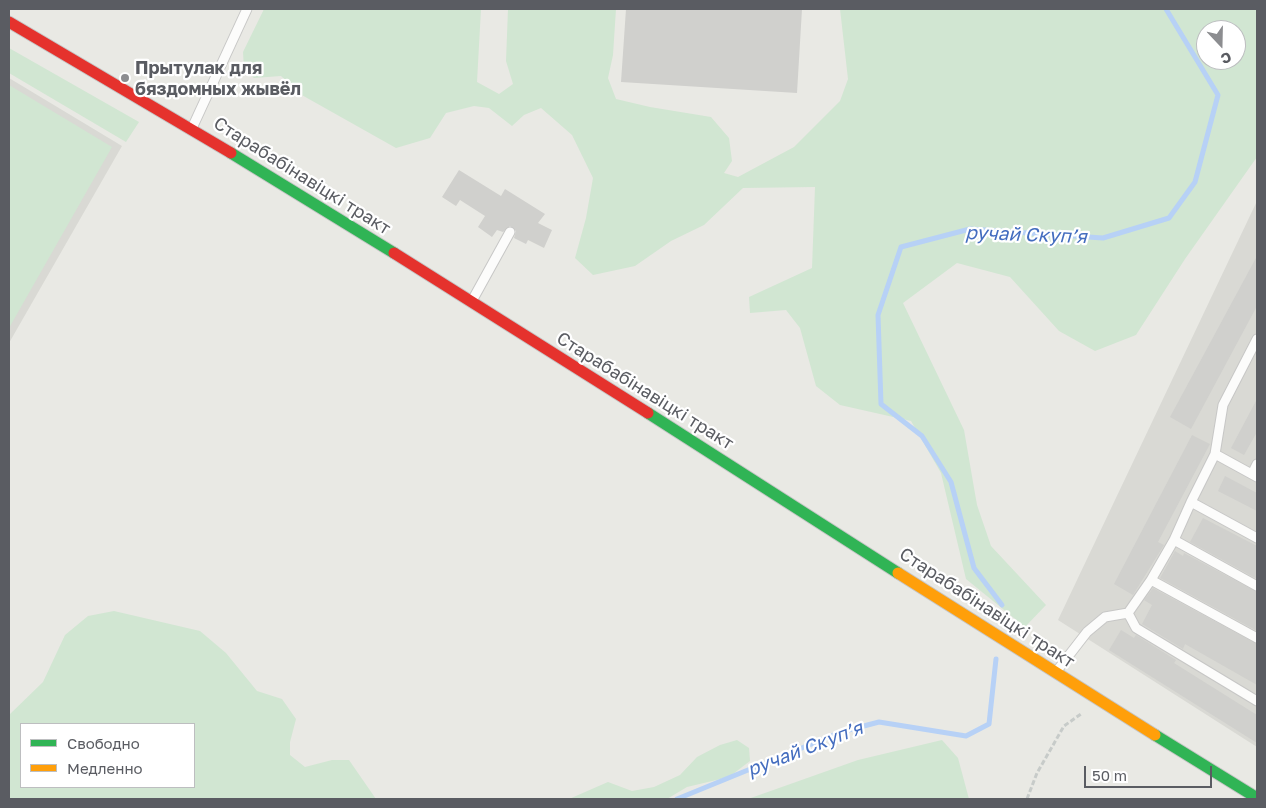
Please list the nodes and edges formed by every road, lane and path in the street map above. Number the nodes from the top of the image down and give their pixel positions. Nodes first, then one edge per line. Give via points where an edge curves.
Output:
1 (245, 10) edge
2 (9, 22) edge
3 (192, 129) junction
4 (510, 232) dead end
5 (472, 301) junction
6 (1257, 339) edge
7 (1215, 454) junction
8 (1257, 464) edge
9 (1254, 475) edge
10 (1191, 502) junction
11 (1257, 538) edge
12 (1174, 540) junction
13 (1151, 580) junction
14 (1257, 586) edge
15 (1128, 613) junction
16 (1257, 638) edge
17 (1055, 673) junction
18 (1257, 701) edge
19 (1101, 702) junction
20 (1257, 798) edge
21 (1027, 799) edge

1 - 3 lane
2 - 3 street, Старабабінавіцкі тракт
3 - 5 street, Старабабінавіцкі тракт
4 - 5 lane
5 - 17 street, Старабабінавіцкі тракт
6 - 7 lane via 1223,405
7 - 9 lane
7 - 10 lane
8 - 9 lane
10 - 11 lane
10 - 12 lane
12 - 13 lane
12 - 14 lane
13 - 15 lane
13 - 16 lane
15 - 17 lane via 1106,618 1087,632
15 - 18 lane via 1136,628
17 - 19 street, Старабабінавіцкі тракт
19 - 20 street, Старабабінавіцкі тракт
19 - 21 path via 1064,726 1037,773

